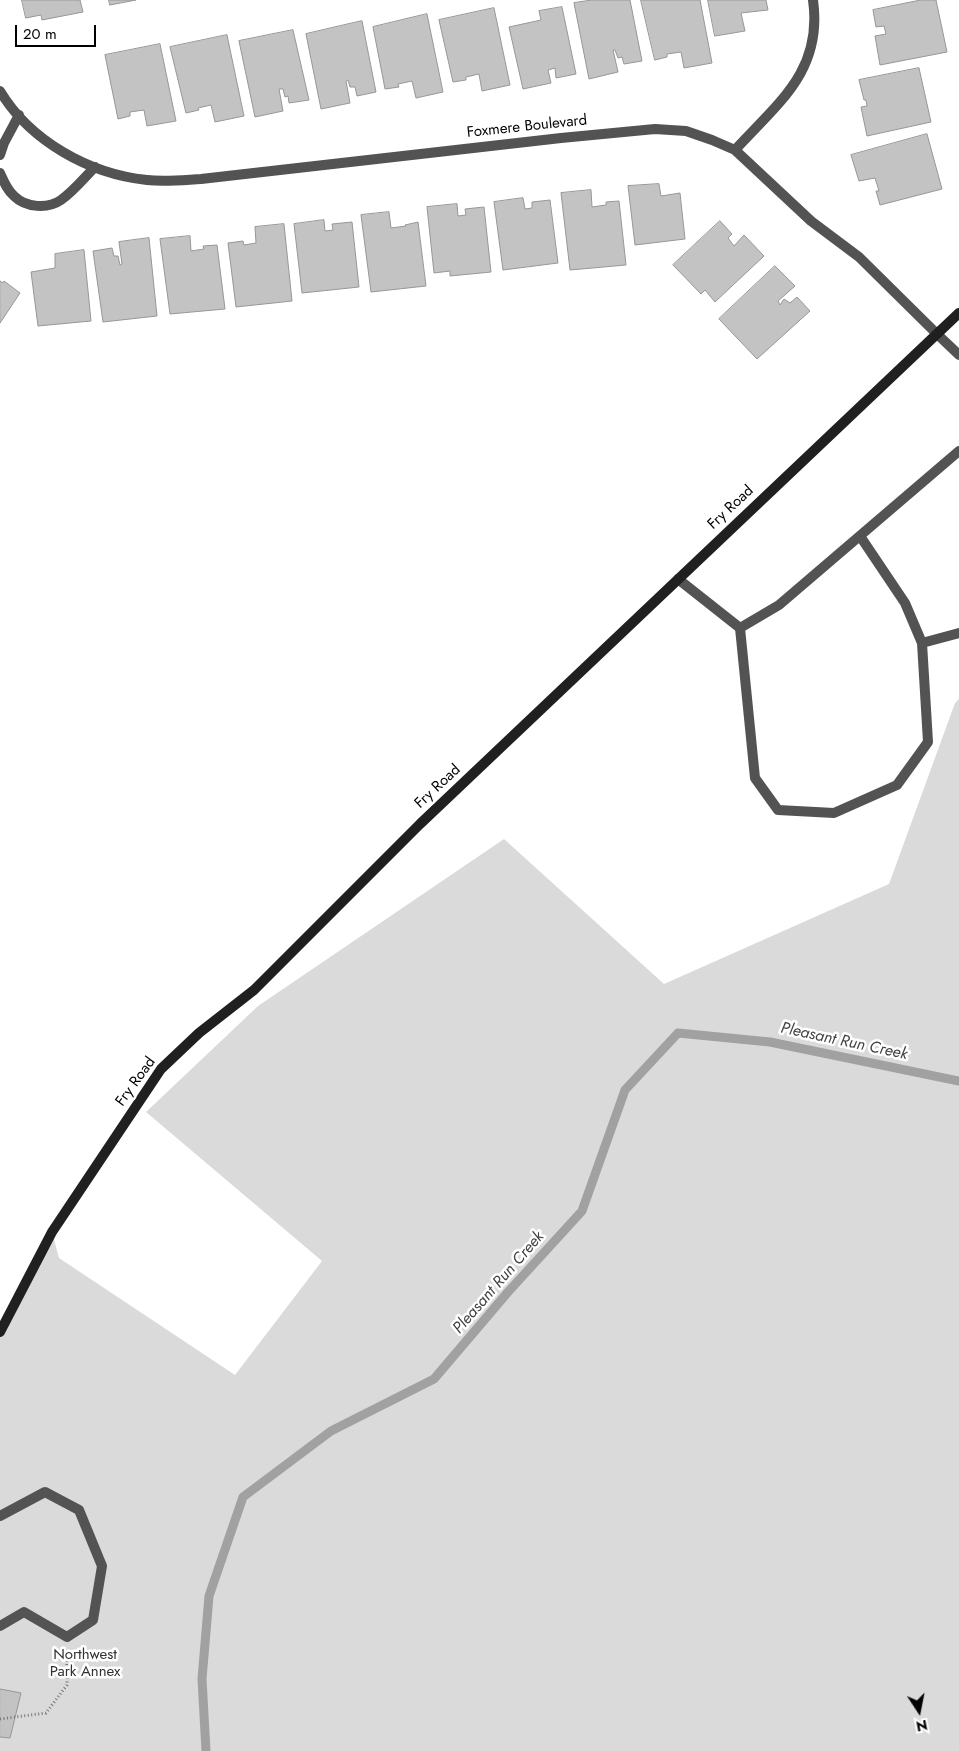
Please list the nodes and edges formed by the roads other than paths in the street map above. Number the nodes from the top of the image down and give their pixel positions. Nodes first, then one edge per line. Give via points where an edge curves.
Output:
1 (813, 0) edge
2 (0, 91) edge
3 (18, 116) junction
4 (735, 150) junction
5 (0, 155) edge
6 (95, 167) junction
7 (0, 173) edge
8 (959, 313) edge
9 (937, 334) junction
10 (959, 355) edge
11 (959, 451) edge
12 (860, 536) junction
13 (678, 580) junction
14 (740, 628) junction
15 (959, 633) edge
16 (922, 643) junction
17 (0, 1332) edge
18 (0, 1516) edge
19 (0, 1626) edge

1 - 4 street via 814,35 802,73
2 - 3 street, Foxmere Boulevard
3 - 5 street
3 - 6 street, Foxmere Boulevard via 54,147
4 - 6 street, Foxmere Boulevard via 686,131 655,129 170,181 145,180
4 - 9 street, Foxmere Boulevard via 811,221 859,257
6 - 7 street via 60,201 45,207 28,204 15,197
8 - 9 street, Fry Road
9 - 10 street, Foxmere Boulevard
9 - 13 street, Fry Road
11 - 12 street
12 - 14 street via 779,605
12 - 16 street via 905,603
13 - 14 street
13 - 17 street, Fry Road via 420,824 254,990 199,1033 161,1069 52,1232
14 - 16 street via 755,778 778,810 834,813 897,785 928,742
15 - 16 street
18 - 19 street via 45,1492 79,1510 102,1566 92,1620 67,1637 24,1612

